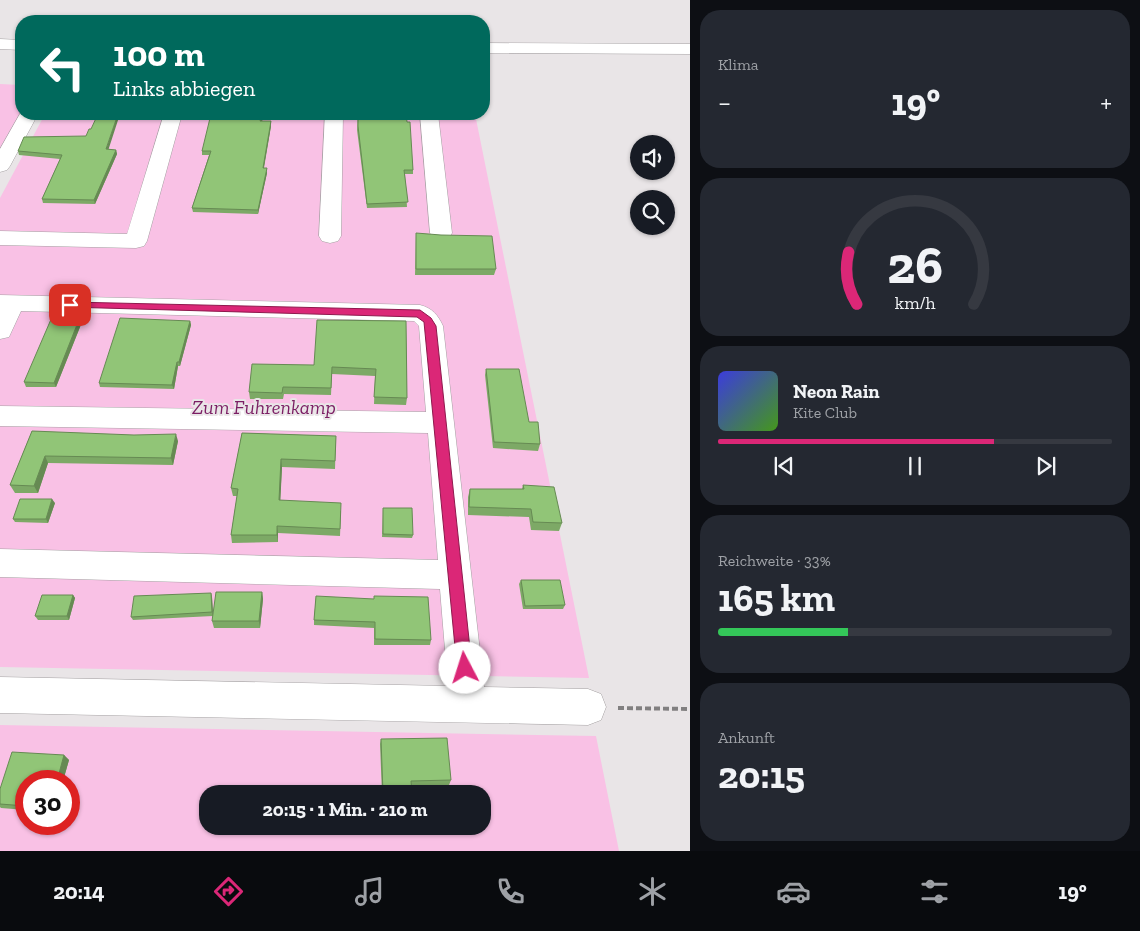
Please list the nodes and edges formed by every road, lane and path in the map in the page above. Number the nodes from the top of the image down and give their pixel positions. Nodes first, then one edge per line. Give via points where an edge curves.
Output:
1 (0, 44) edge
2 (15, 45) edge
3 (490, 48) edge
4 (690, 49) edge
5 (26, 120) edge
6 (171, 120) edge
7 (334, 120) edge
8 (430, 120) edge
9 (0, 166) edge
10 (441, 232) dead end
11 (330, 236) dead end
12 (0, 238) edge
13 (6, 304) edge
14 (0, 331) edge
15 (0, 416) edge
16 (440, 424) junction
17 (0, 563) edge
18 (455, 575) junction
19 (0, 695) edge
20 (468, 705) junction
21 (588, 707) joint
22 (690, 709) edge

1 - 2 street
3 - 4 street
5 - 9 street
6 - 12 street via 136,241
7 - 11 street
8 - 10 street
13 - 14 street
13 - 16 street via 420,314 431,326
15 - 16 street
16 - 18 street
17 - 18 street
18 - 20 street
19 - 20 street
20 - 21 street
21 - 22 path

